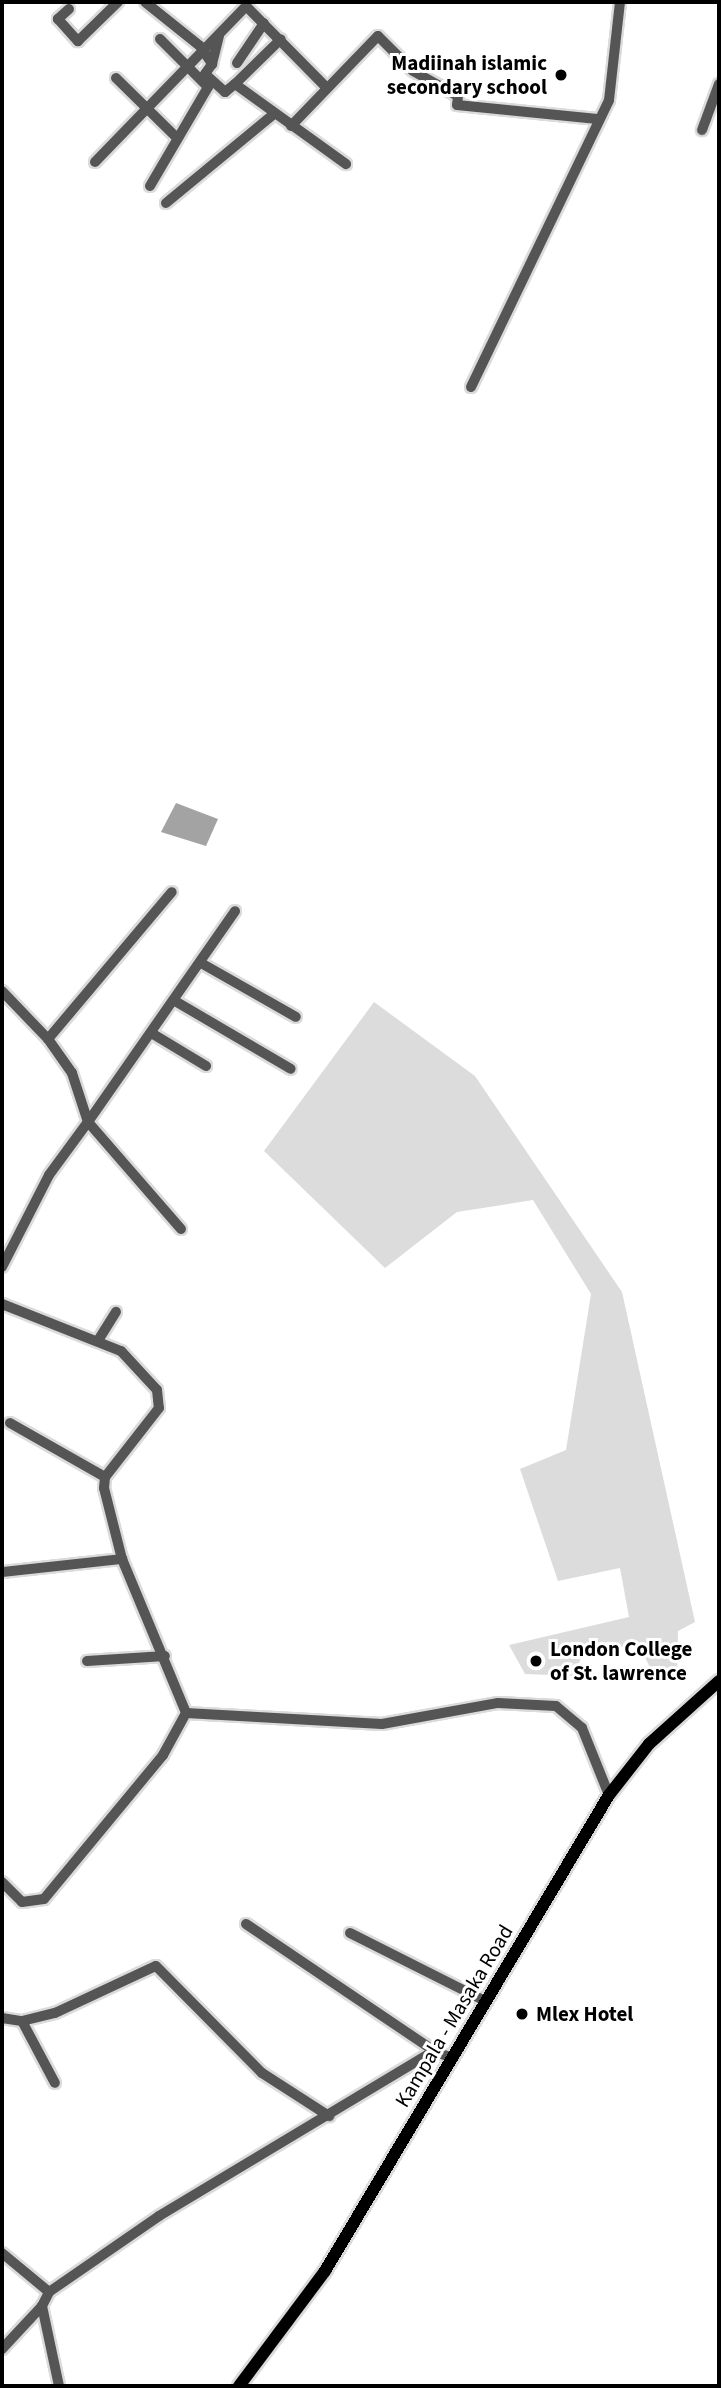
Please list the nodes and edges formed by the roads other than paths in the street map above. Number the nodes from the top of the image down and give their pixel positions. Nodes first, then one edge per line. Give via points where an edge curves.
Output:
1 (118, 2) edge
2 (145, 2) edge
3 (620, 2) edge
4 (69, 9) dead end
5 (264, 23) junction
6 (219, 36) junction
7 (160, 39) dead end
8 (281, 39) junction
9 (204, 53) junction
10 (237, 63) dead end
11 (212, 64) junction
12 (189, 68) junction
13 (205, 74) junction
14 (116, 78) dead end
15 (235, 84) junction
16 (719, 84) edge
17 (208, 87) junction
18 (327, 88) junction
19 (147, 109) junction
20 (274, 114) junction
21 (597, 119) junction
22 (291, 126) junction
23 (702, 130) dead end
24 (177, 138) junction
25 (95, 162) dead end
26 (346, 164) dead end
27 (150, 186) dead end
28 (166, 203) dead end
29 (471, 387) dead end
30 (172, 892) dead end
31 (235, 911) dead end
32 (201, 963) junction
33 (3, 995) edge
34 (175, 1001) junction
35 (296, 1017) dead end
36 (153, 1034) junction
37 (48, 1040) junction
38 (206, 1066) dead end
39 (292, 1069) dead end
40 (88, 1122) junction
41 (181, 1229) dead end
42 (2, 1267) edge
43 (2, 1304) edge
44 (116, 1312) dead end
45 (99, 1339) junction
46 (10, 1423) dead end
47 (105, 1477) junction
48 (122, 1559) junction
49 (2, 1572) edge
50 (165, 1656) junction
51 (86, 1661) dead end
52 (719, 1681) edge
53 (186, 1713) junction
54 (609, 1795) junction
55 (2, 1882) edge
56 (246, 1924) dead end
57 (350, 1933) dead end
58 (485, 2001) junction
59 (2, 2018) edge
60 (22, 2021) junction
61 (434, 2051) junction
62 (450, 2057) junction
63 (55, 2083) dead end
64 (330, 2116) junction
65 (2, 2253) edge
66 (49, 2292) junction
67 (42, 2306) junction
68 (2, 2349) edge
69 (59, 2386) edge
70 (239, 2386) edge

1 - 4 street via 78,41 58,19
2 - 9 street
3 - 21 street via 609,100
5 - 6 street via 246,6
5 - 8 street
5 - 10 street
6 - 9 street
6 - 11 street
7 - 12 street
8 - 15 street
8 - 18 street
9 - 11 street
9 - 12 street
11 - 13 street
12 - 17 street
12 - 19 street
13 - 15 street via 225,92
13 - 17 street
14 - 19 street
15 - 20 street
16 - 23 street
17 - 24 street
18 - 21 street via 378,36 413,71 458,96 457,105
18 - 22 street
19 - 24 street
19 - 25 street
20 - 22 street
20 - 28 street
21 - 29 street
22 - 26 street
24 - 27 street
30 - 37 street
31 - 32 street
32 - 34 street
32 - 35 street
33 - 37 street
34 - 36 street
34 - 39 street
36 - 38 street
36 - 40 street
37 - 40 street via 72,1073
40 - 41 street
40 - 42 street via 49,1175
43 - 45 street
44 - 45 street
45 - 47 street via 138,1365 160,1398 139,1440
46 - 47 street
47 - 48 street
48 - 49 street
48 - 50 street
50 - 51 street
50 - 53 street
52 - 54 main road, Kampala - Masaka Road via 649,1744
53 - 54 street via 382,1724 498,1703 556,1706 582,1728
53 - 55 street via 163,1755 44,1899 22,1902
54 - 58 main road, Kampala - Masaka Road
56 - 61 street
57 - 58 street
58 - 62 main road, Kampala - Masaka Road
59 - 60 street
60 - 63 street
60 - 64 street via 101,1994 156,1966 262,2073
61 - 62 street
61 - 64 street
62 - 70 main road, Kampala - Masaka Road via 325,2272
64 - 66 street via 159,2216
65 - 66 street
66 - 67 street
67 - 68 street
67 - 69 street

